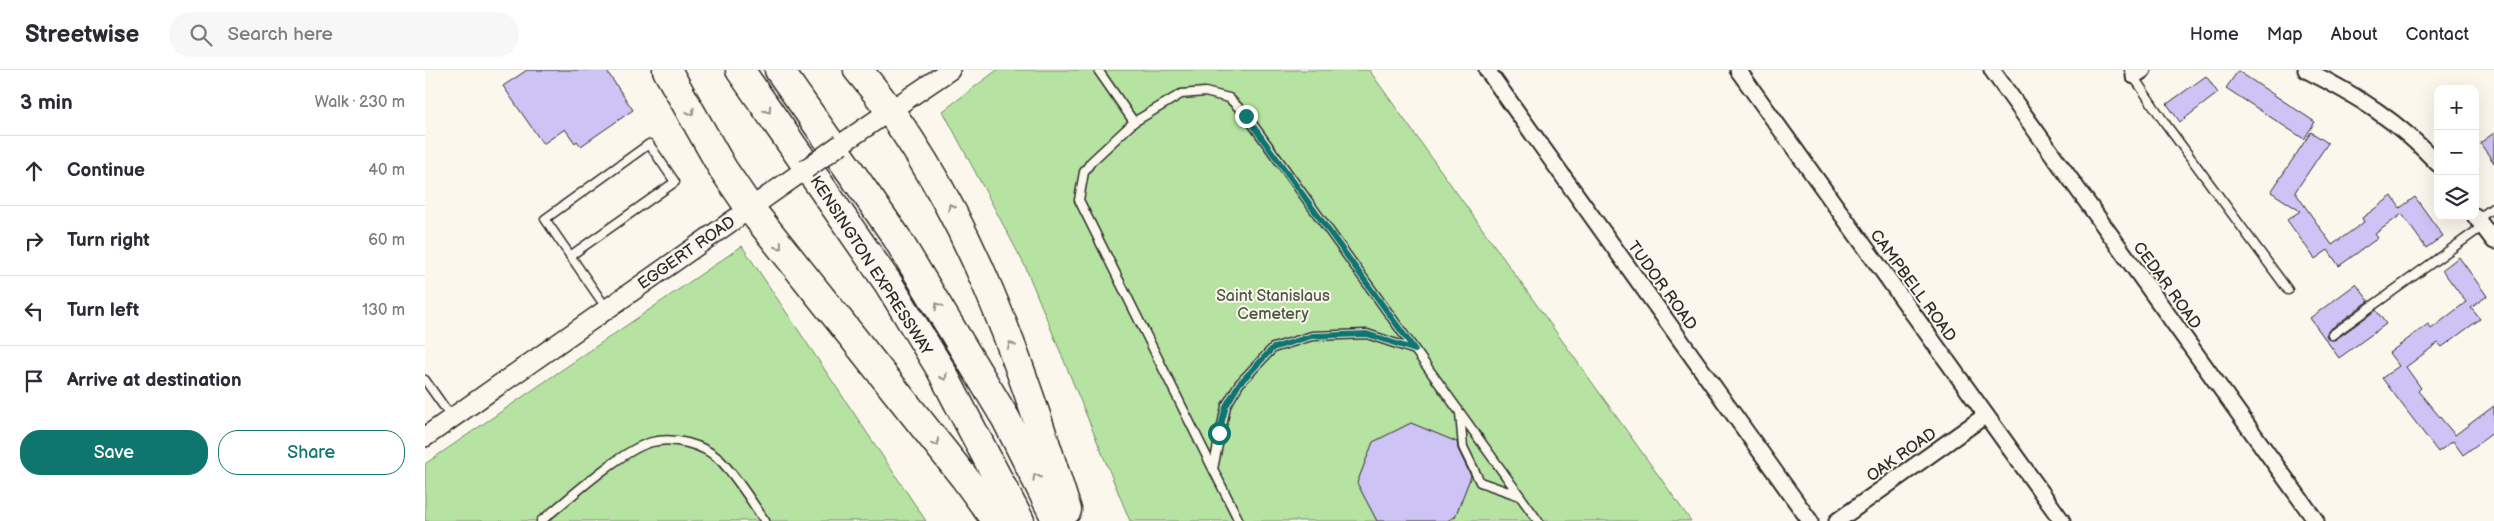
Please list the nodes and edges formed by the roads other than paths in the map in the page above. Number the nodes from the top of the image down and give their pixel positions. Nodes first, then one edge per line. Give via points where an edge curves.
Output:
1 (667, 70) edge
2 (740, 70) edge
3 (779, 70) edge
4 (858, 70) edge
5 (949, 70) edge
6 (1098, 70) edge
7 (1487, 70) edge
8 (1738, 70) edge
9 (1992, 70) edge
10 (2306, 70) edge
11 (2135, 72) edge
12 (888, 112) junction
13 (1135, 122) junction
14 (2434, 160) edge
15 (755, 203) junction
16 (2494, 207) edge
17 (2479, 220) edge
18 (2494, 241) edge
19 (570, 256) junction
20 (2288, 290) dead end
21 (607, 309) junction
22 (2332, 335) dead end
23 (1415, 350) junction
24 (425, 380) edge
25 (1460, 412) junction
26 (1986, 415) junction
27 (452, 418) junction
28 (425, 437) edge
29 (1213, 469) junction
30 (1520, 496) junction
31 (541, 521) edge
32 (765, 521) edge
33 (996, 521) edge
34 (1021, 521) edge
35 (1057, 521) edge
36 (1070, 521) edge
37 (1239, 521) edge
38 (1538, 521) edge
39 (1810, 521) edge
40 (1837, 521) edge
41 (2062, 521) edge
42 (2316, 521) edge

1 -> 15 highway via 723,169
2 -> 34 highway, KENSINGTON EXPRESSWAY via 888,283 941,370
35 -> 3 highway, KENSINGTON EXPRESSWAY via 1006,419 900,243
4 - 12 highway
5 - 12 street, EGGERT ROAD
6 - 13 lane
7 - 39 street, TUDOR ROAD
8 - 26 street, CAMPBELL ROAD
9 - 42 street, CEDAR ROAD
10 - 14 street via 2369,103
11 - 20 lane via 2165,123
12 - 15 street, EGGERT ROAD, bridge
36 -> 12 highway via 1029,391 973,251 937,181
13 - 23 lane via 1181,94 1205,92 1229,98 1246,116
13 - 29 lane via 1091,162 1084,172 1079,200
15 - 21 street, EGGERT ROAD
15 -> 33 highway
16 - 17 lane
17 - 18 street
17 - 22 lane
19 - 19 lane via 545,219 649,144 675,182
19 - 21 lane
21 - 27 street, EGGERT ROAD
23 - 25 lane
23 - 29 lane via 1367,334 1312,336 1273,348 1239,384 1226,406
24 - 27 lane
25 - 30 lane
25 - 30 lane via 1463,447 1480,482
26 - 40 street, OAK ROAD
26 - 41 street, CAMPBELL ROAD
27 - 28 street, EGGERT ROAD
29 - 37 lane
30 - 38 lane
31 - 32 lane via 627,453 652,442 676,440 700,447 719,459

